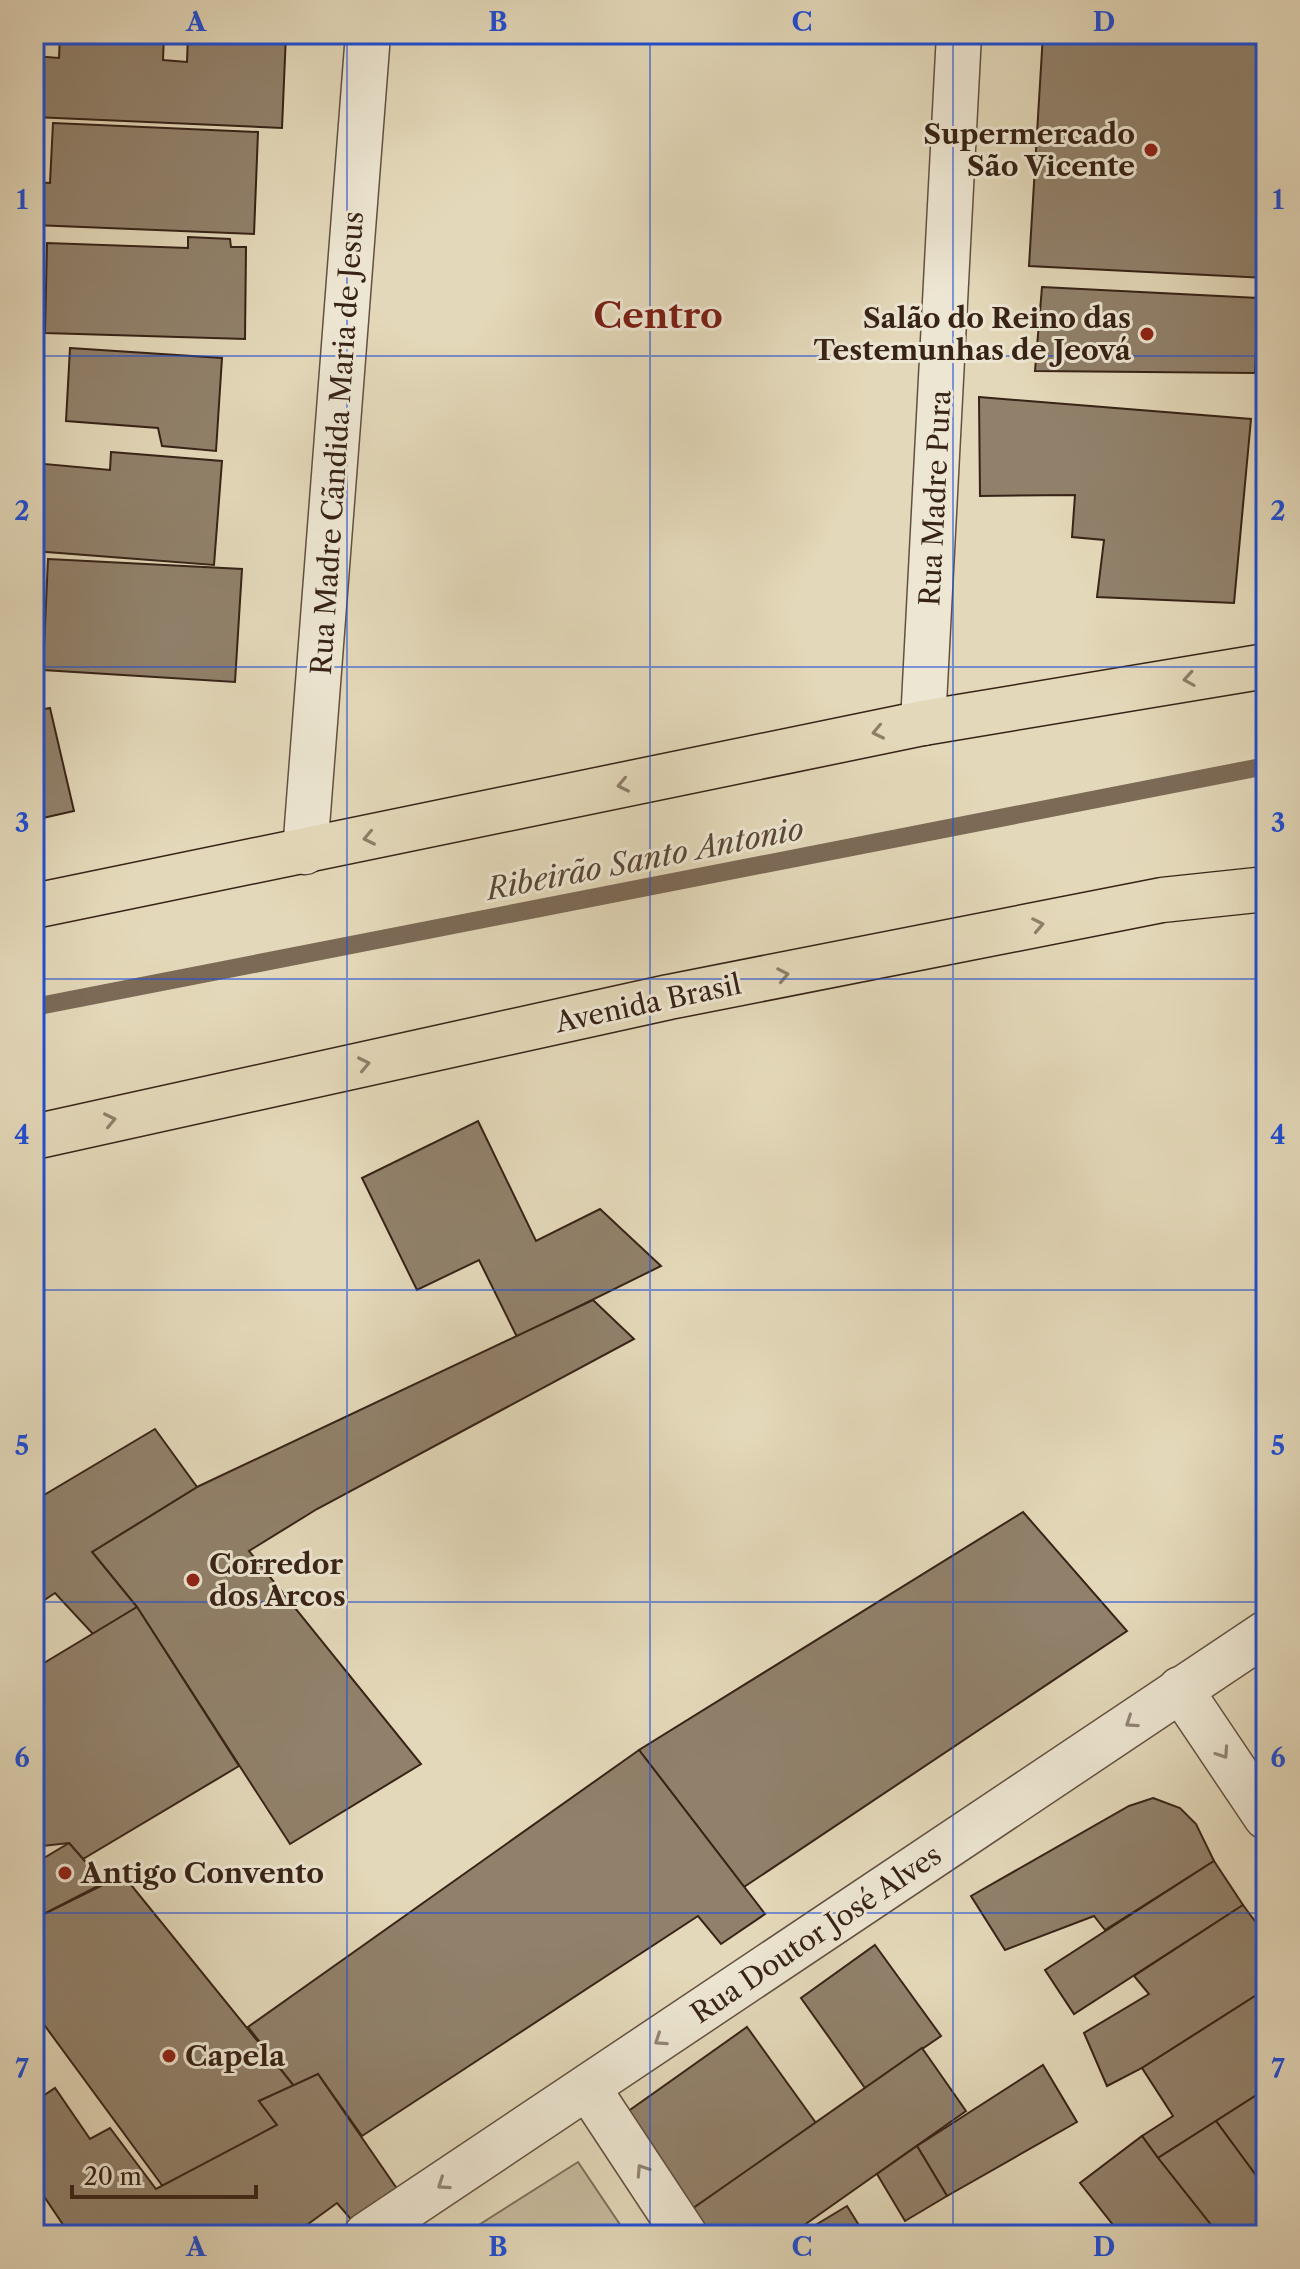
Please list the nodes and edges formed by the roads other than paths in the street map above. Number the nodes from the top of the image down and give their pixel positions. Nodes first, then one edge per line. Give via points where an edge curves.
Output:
1 (368, 34) edge
2 (959, 34) edge
3 (1266, 666) edge
4 (923, 723) junction
5 (305, 852) junction
6 (1266, 889) edge
7 (34, 906) edge
8 (34, 1137) edge
9 (1266, 1633) edge
10 (1180, 1689) junction
11 (1266, 1817) edge
12 (588, 2088) junction
13 (366, 2235) edge
14 (685, 2235) edge

1 - 5 street, Rua Madre Cãndida Maria de Jesus
2 - 4 street, Rua Madre Pura
3 -> 4 main road
4 -> 5 main road
5 - 7 main road
8 -> 6 main road, Avenida Brasil via 669,997 1162,900
9 - 10 street, Rua Doutor José Alves
10 -> 11 street
10 -> 12 street, Rua Doutor José Alves
12 -> 13 street, Rua Doutor José Alves
14 -> 12 street

